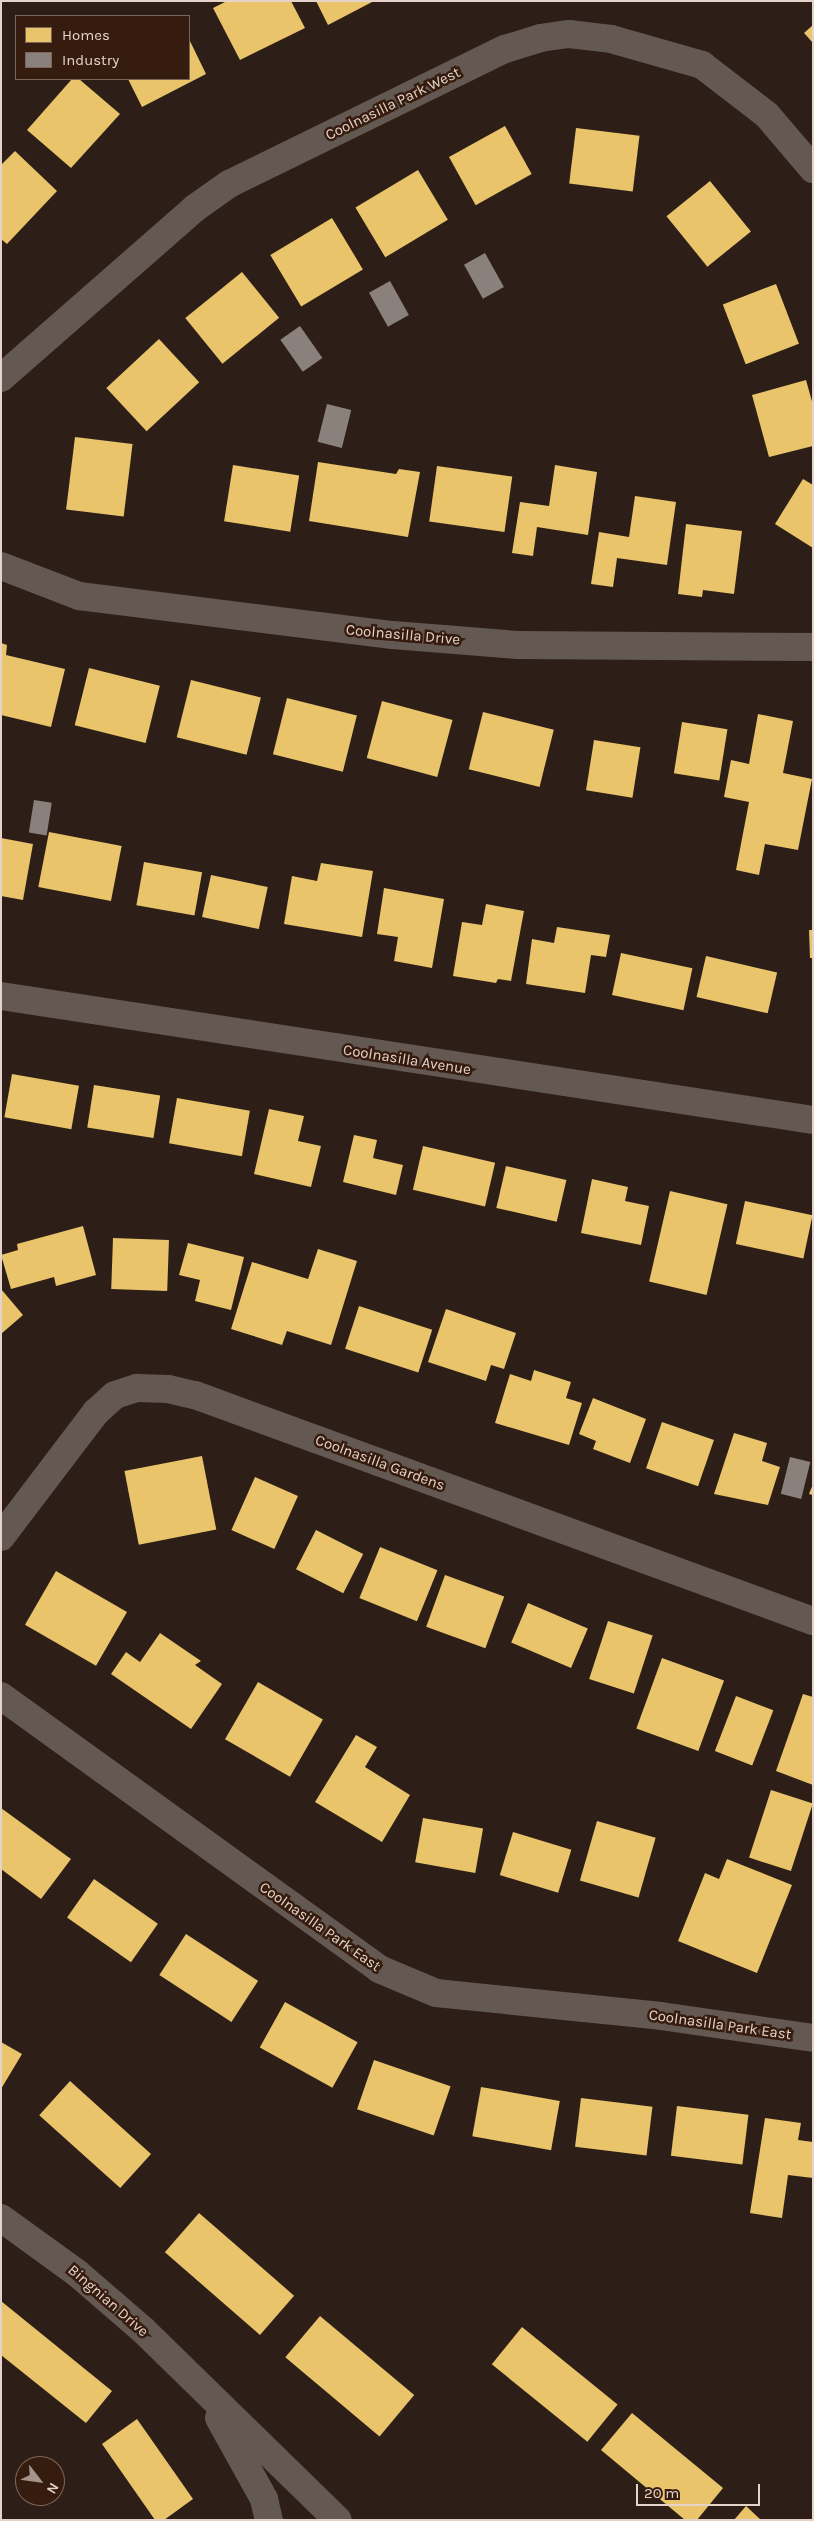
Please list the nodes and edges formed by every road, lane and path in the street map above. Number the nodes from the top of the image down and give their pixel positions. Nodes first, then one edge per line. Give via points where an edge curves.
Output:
1 (813, 169) edge
2 (1, 378) edge
3 (1, 566) edge
4 (813, 647) edge
5 (1, 996) edge
6 (813, 1120) edge
7 (1, 1537) edge
8 (813, 1621) edge
9 (1, 1696) edge
10 (813, 2038) edge
11 (1, 2218) edge
12 (205, 2395) junction
13 (270, 2520) edge
14 (338, 2520) edge

1 - 2 street, Coolnasilla Park West via 767,115 734,85 702,65 611,39 569,34 540,38 505,49 229,184
3 - 4 street, Coolnasilla Drive via 79,596 393,635 518,645
5 - 6 street, Coolnasilla Avenue
7 - 8 street, Coolnasilla Gardens via 96,1412 115,1396 137,1388 168,1389 213,1401
9 - 10 street, Coolnasilla Park East via 379,1969 436,1993 661,2016
11 - 12 street, Bingnian Drive via 76,2273 144,2330
12 - 13 street, Bingnian Drive via 264,2499
12 - 14 street, Bingnian Drive

